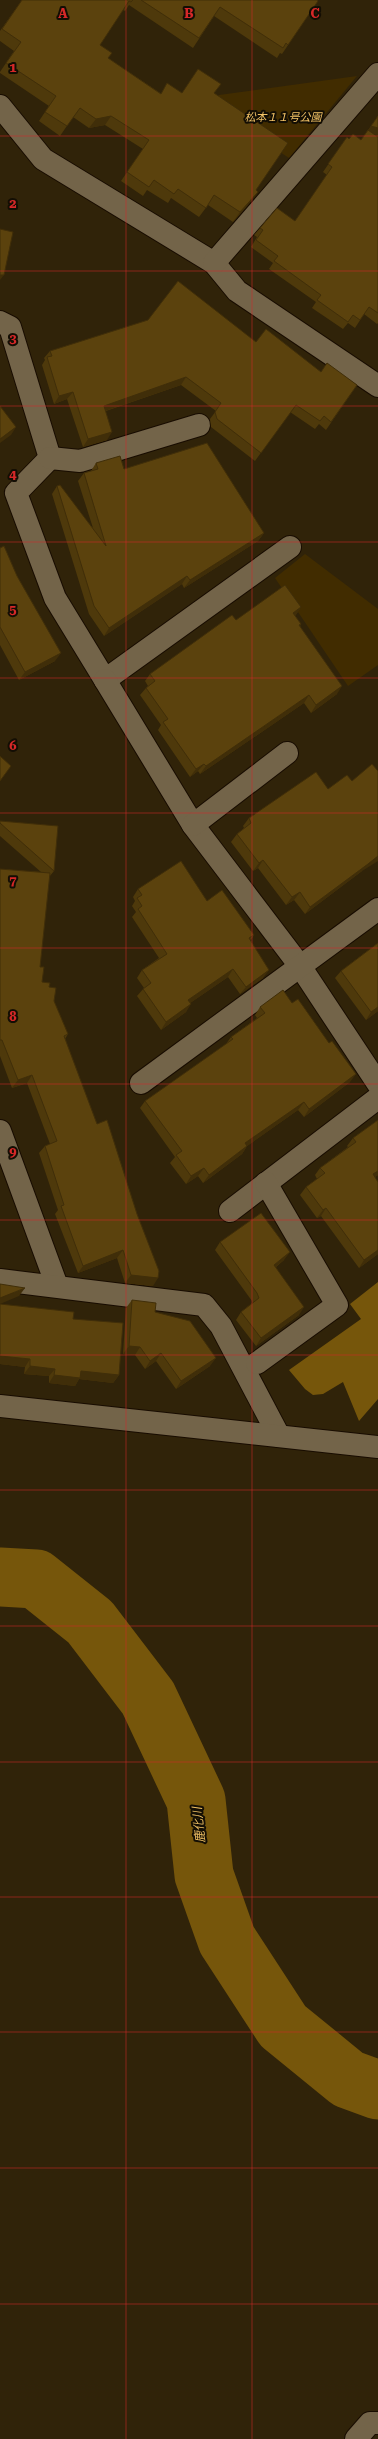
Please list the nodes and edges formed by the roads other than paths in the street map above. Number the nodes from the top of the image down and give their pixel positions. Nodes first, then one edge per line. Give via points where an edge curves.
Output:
1 (378, 74) edge
2 (0, 106) edge
3 (214, 264) junction
4 (0, 322) edge
5 (375, 378) edge
6 (199, 425) dead end
7 (50, 458) junction
8 (290, 547) dead end
9 (105, 680) junction
10 (287, 753) dead end
11 (193, 825) junction
12 (378, 909) edge
13 (300, 966) junction
14 (141, 1083) dead end
15 (378, 1084) edge
16 (378, 1098) edge
17 (0, 1131) edge
18 (266, 1183) junction
19 (230, 1211) dead end
20 (0, 1280) edge
21 (58, 1286) junction
22 (257, 1363) dead end
23 (0, 1406) edge
24 (279, 1436) junction
25 (378, 1446) edge
26 (378, 2423) edge
27 (356, 2439) edge

1 - 3 street
2 - 3 street via 44,159
3 - 5 street via 237,291
4 - 7 street via 10,327
6 - 7 street via 80,461
7 - 9 street via 16,493 54,598
8 - 9 street
9 - 11 street
10 - 11 street
11 - 13 street
12 - 13 street
13 - 14 street
13 - 15 street
16 - 18 street
17 - 21 street
18 - 19 street
18 - 22 street via 337,1305
20 - 21 street
21 - 24 street via 204,1305 221,1326
23 - 24 street
24 - 25 street
26 - 27 street via 370,2423

